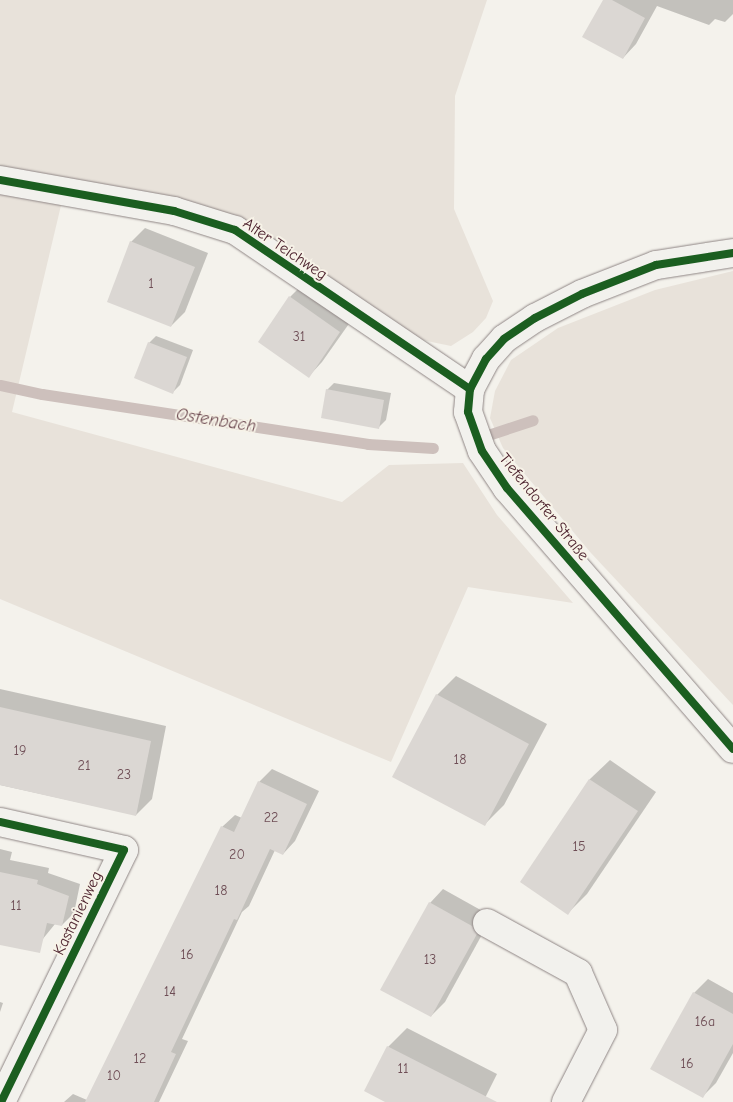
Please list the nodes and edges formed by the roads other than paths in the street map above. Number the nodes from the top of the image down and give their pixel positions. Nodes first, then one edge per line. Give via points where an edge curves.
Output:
1 (0, 180) edge
2 (733, 254) edge
3 (470, 389) junction
4 (733, 749) edge
5 (0, 822) edge
6 (487, 923) dead end
7 (1, 1102) edge
8 (566, 1102) edge

1 - 3 street, Alter Teichweg via 174,211 235,230
2 - 3 street, Tiefendorfer Straße via 656,265 582,294 543,314 504,339 486,359
3 - 4 street, Tiefendorfer Straße via 468,412 472,430 507,488
5 - 7 street, Kastanienweg via 124,850
6 - 8 street via 578,973 603,1030

